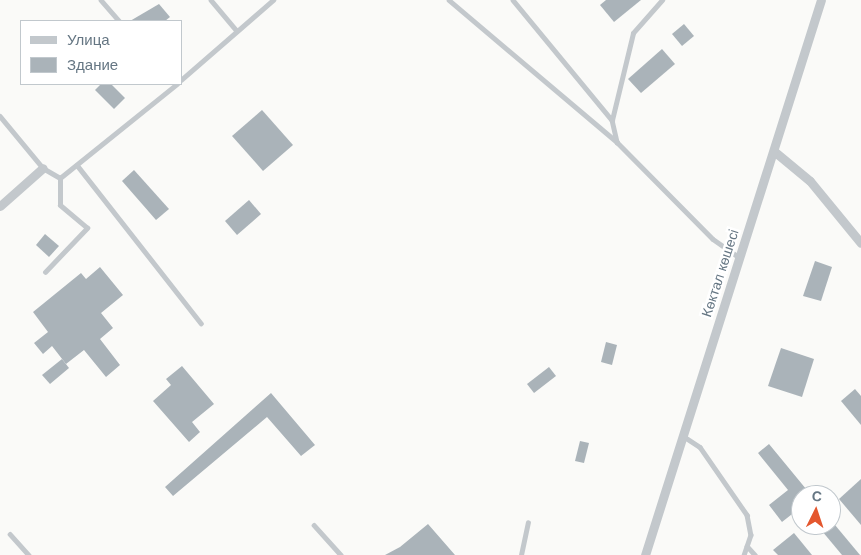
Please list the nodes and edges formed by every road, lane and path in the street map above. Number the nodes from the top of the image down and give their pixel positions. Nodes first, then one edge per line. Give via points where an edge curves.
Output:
1 (101, 0) edge
2 (211, 0) edge
3 (273, 0) edge
4 (449, 0) edge
5 (513, 0) edge
6 (662, 0) edge
7 (822, 0) edge
8 (118, 20) edge
9 (236, 30) junction
10 (182, 79) edge
11 (174, 85) edge
12 (0, 116) edge
13 (612, 120) junction
14 (617, 142) junction
15 (775, 152) junction
16 (77, 165) junction
17 (42, 168) junction
18 (60, 178) junction
19 (0, 206) edge
20 (861, 243) edge
21 (739, 257) junction
22 (45, 272) dead end
23 (201, 323) dead end
24 (683, 436) junction
25 (528, 523) dead end
26 (314, 525) dead end
27 (10, 534) dead end
28 (747, 546) junction
29 (29, 555) edge
30 (341, 555) edge
31 (521, 555) edge
32 (645, 555) edge
33 (744, 555) edge
34 (755, 555) edge

1 - 8 lane
2 - 9 lane
3 - 9 lane
4 - 14 lane
5 - 13 lane
6 - 13 lane via 633,33
7 - 15 street, Көктал көшесі
9 - 10 lane
11 - 16 lane
12 - 17 lane
13 - 14 lane
14 - 21 lane via 714,239
15 - 20 street via 810,182
15 - 21 street, Көктал көшесі
16 - 18 lane
16 - 23 lane
17 - 18 lane
17 - 19 street
18 - 22 lane via 60,205 87,228
21 - 24 street, Көктал көшесі
24 - 28 lane via 700,447 747,515 751,535
24 - 32 street, Көктал көшесі
25 - 31 lane
26 - 30 lane
27 - 29 lane
28 - 33 lane
28 - 34 lane

